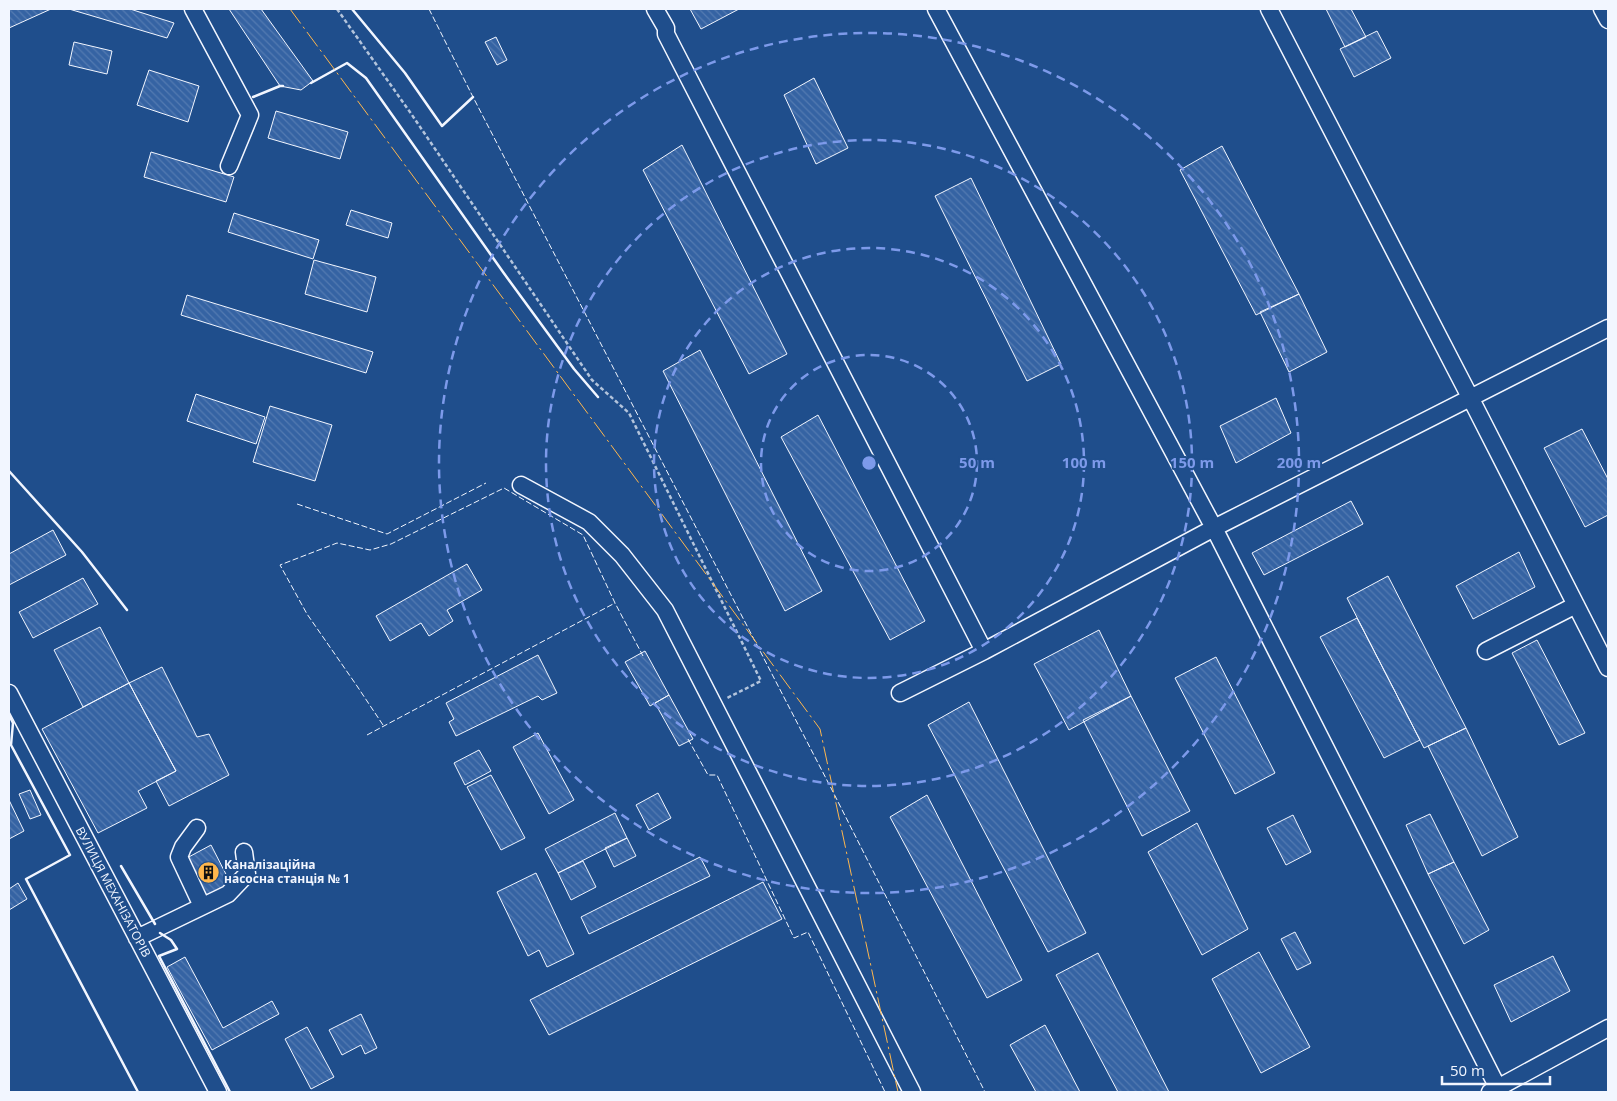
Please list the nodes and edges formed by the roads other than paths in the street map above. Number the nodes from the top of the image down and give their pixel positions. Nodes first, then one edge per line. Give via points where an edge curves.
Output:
1 (193, 9) edge
2 (655, 9) edge
3 (936, 9) edge
4 (1269, 9) edge
5 (1602, 9) edge
6 (1608, 20) edge
7 (229, 166) dead end
8 (1608, 328) edge
9 (1471, 399) junction
10 (521, 485) dead end
11 (1214, 528) junction
12 (1576, 605) junction
13 (984, 651) junction
14 (1486, 651) dead end
15 (1608, 668) edge
16 (9, 693) edge
17 (900, 693) dead end
18 (197, 828) dead end
19 (244, 852) dead end
20 (202, 906) junction
21 (137, 938) junction
22 (1608, 1028) edge
23 (1496, 1091) edge
24 (218, 1092) edge
25 (912, 1092) edge

1 - 7 street via 250,115
2 - 13 street
3 - 11 street
4 - 9 street
5 - 6 street
8 - 9 street
9 - 11 street
9 - 12 street
10 - 25 street via 589,522 622,555 665,610
11 - 13 street
11 - 23 street
12 - 14 street
12 - 15 street
13 - 17 street
16 - 21 street, ВУЛИЦЯ МЕХАНІЗАТОРІВ
18 - 20 street via 182,846 179,857
19 - 20 street via 247,874 228,894
20 - 21 street
21 - 24 street, ВУЛИЦЯ МЕХАНІЗАТОРІВ
22 - 23 street

